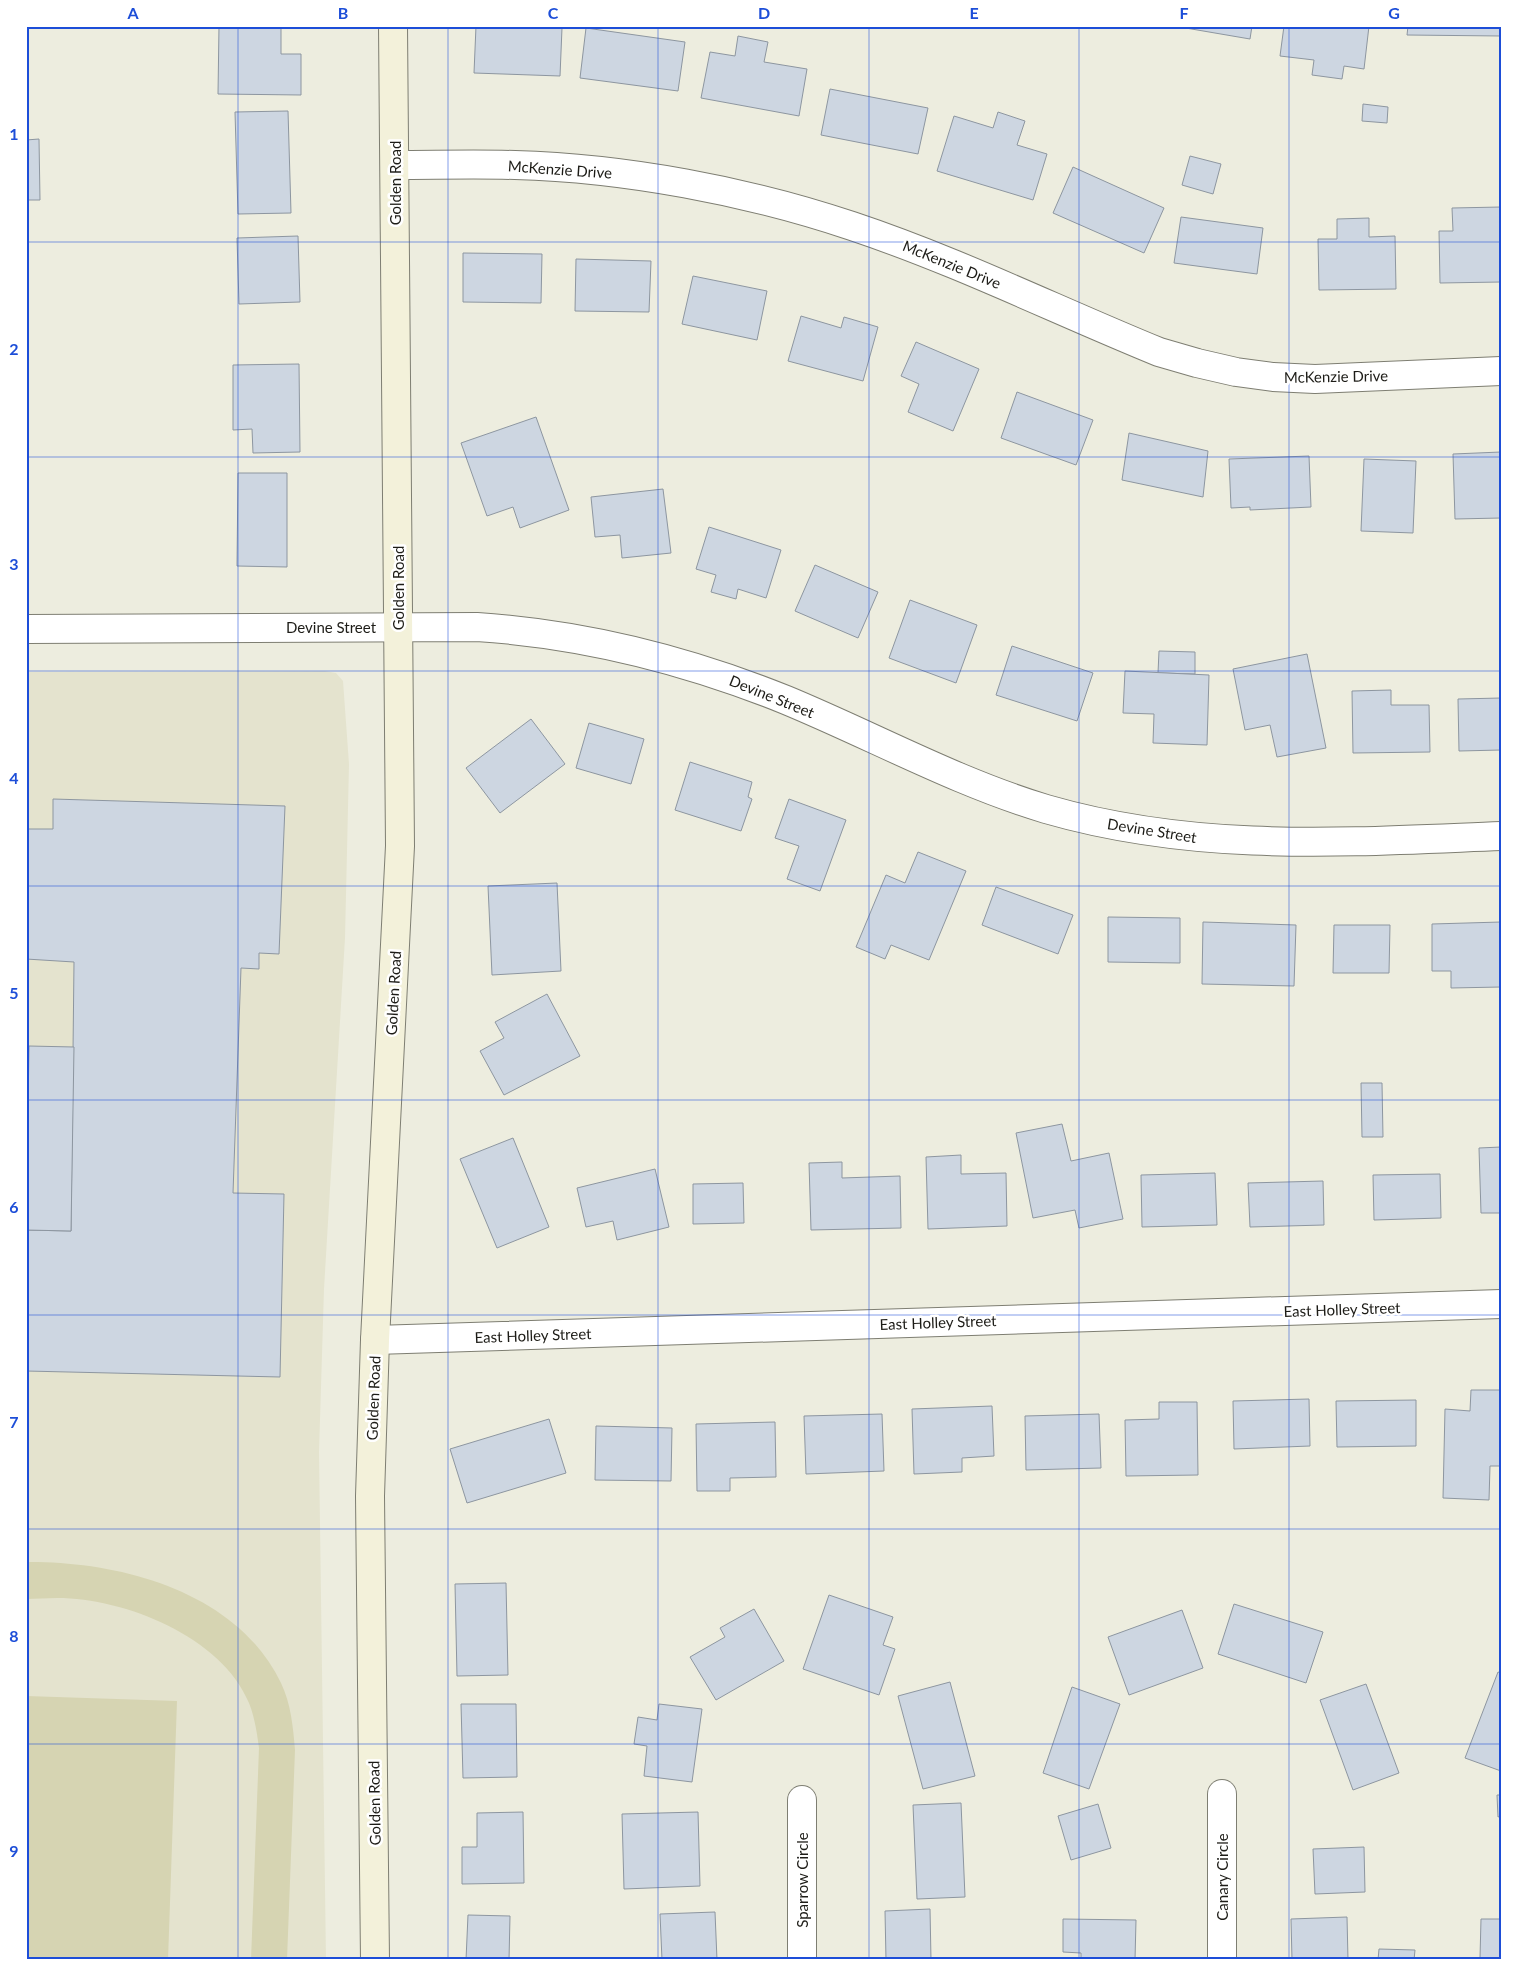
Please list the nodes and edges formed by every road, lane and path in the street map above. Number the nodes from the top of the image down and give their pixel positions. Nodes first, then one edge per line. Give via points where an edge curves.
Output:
1 (393, 26) edge
2 (395, 165) junction
3 (1501, 371) edge
4 (398, 627) junction
5 (26, 629) edge
6 (1501, 836) edge
7 (1501, 1304) edge
8 (374, 1340) junction
9 (1222, 1794) dead end
10 (802, 1800) dead end
11 (375, 1960) edge
12 (802, 1960) edge
13 (1222, 1960) edge

1 - 2 street, Golden Road
2 - 3 street, McKenzie Drive via 516,165 604,172 758,199 902,243 1159,352 1236,372 1315,379
2 - 4 street, Golden Road
4 - 5 street, Devine Street
4 - 6 street, Devine Street via 518,630 646,654 788,701 1008,795 1085,819 1138,830 1200,838 1304,843
4 - 8 street, Golden Road via 399,855
7 - 8 street, East Holley Street
8 - 11 street, Golden Road via 370,1496
9 - 13 street, Canary Circle
10 - 12 street, Sparrow Circle

